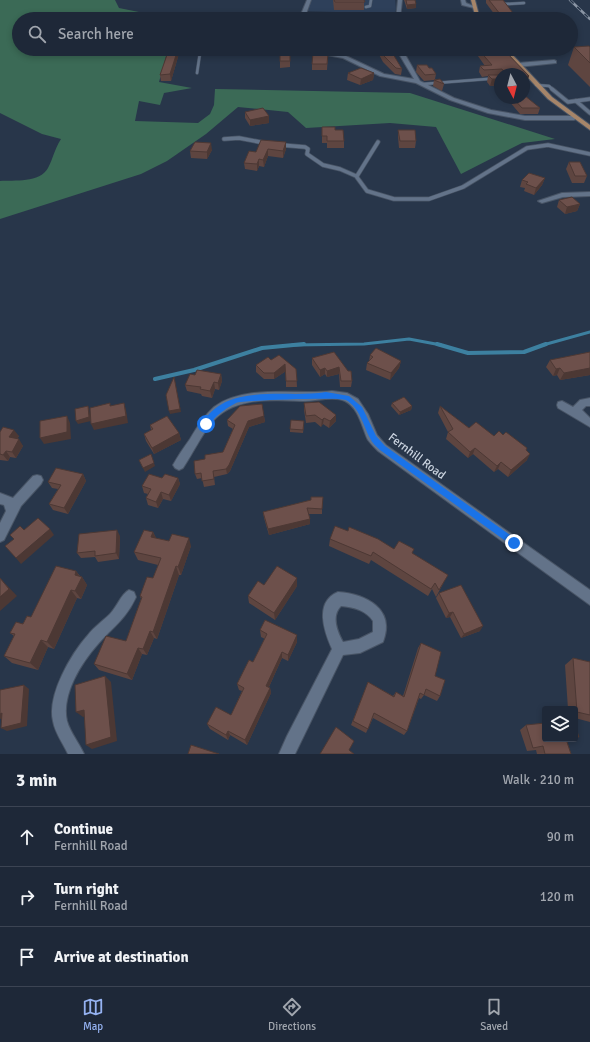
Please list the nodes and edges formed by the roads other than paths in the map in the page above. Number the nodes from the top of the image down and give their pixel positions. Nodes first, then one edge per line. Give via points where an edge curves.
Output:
1 (309, 0) edge
2 (371, 0) edge
3 (400, 0) edge
4 (463, 0) edge
5 (473, 0) edge
6 (493, 0) edge
7 (524, 3) dead end
8 (366, 7) edge
9 (474, 7) junction
10 (304, 12) edge
11 (399, 12) edge
12 (476, 12) edge
13 (200, 56) edge
14 (338, 56) edge
15 (404, 56) edge
16 (510, 56) edge
17 (554, 62) dead end
18 (518, 65) junction
19 (520, 68) edge
20 (198, 73) dead end
21 (494, 78) edge
22 (530, 80) edge
23 (420, 83) junction
24 (536, 85) junction
25 (590, 99) edge
26 (576, 101) junction
27 (590, 113) edge
28 (574, 118) junction
29 (590, 128) edge
30 (224, 139) dead end
31 (378, 142) dead end
32 (267, 144) edge
33 (274, 144) edge
34 (590, 154) edge
35 (357, 176) junction
36 (590, 194) edge
37 (542, 201) dead end
38 (590, 402) edge
39 (562, 405) dead end
40 (586, 421) edge
41 (179, 465) dead end
42 (37, 480) dead end
43 (0, 498) edge
44 (12, 511) junction
45 (0, 536) edge
46 (129, 598) dead end
47 (590, 598) edge
48 (340, 649) dead end
49 (76, 754) edge
50 (288, 754) edge

1 - 10 street
2 - 8 lane via 370,6
3 - 11 street
4 - 9 street via 464,4
5 - 9 main road
6 - 7 lane via 506,4
9 - 12 main road
13 - 20 lane
14 - 23 street via 382,75
15 - 23 street
16 - 18 main road
17 - 18 street
18 - 19 main road
21 - 23 lane
22 - 24 main road
23 - 28 street via 452,99 500,115 536,119
24 - 26 lane via 549,86 568,102
24 - 28 main road
25 - 26 lane
26 - 27 lane
28 - 29 main road
30 - 32 lane via 232,136 242,137
31 - 35 lane
33 - 35 lane via 305,147 308,149 307,154 323,165 340,168
34 - 35 lane via 548,145 527,148 463,187 429,199 394,199 367,191
36 - 37 street via 562,195
38 - 40 street via 586,401 579,405 576,411
39 - 40 street
41 - 47 street, Fernhill Road via 209,418 235,401 249,398 321,395 347,397 360,409 373,438 382,448
42 - 44 street
43 - 44 street via 9,502
44 - 45 street
46 - 49 street via 124,609 92,639 64,687 59,720
48 - 50 street via 292,741

